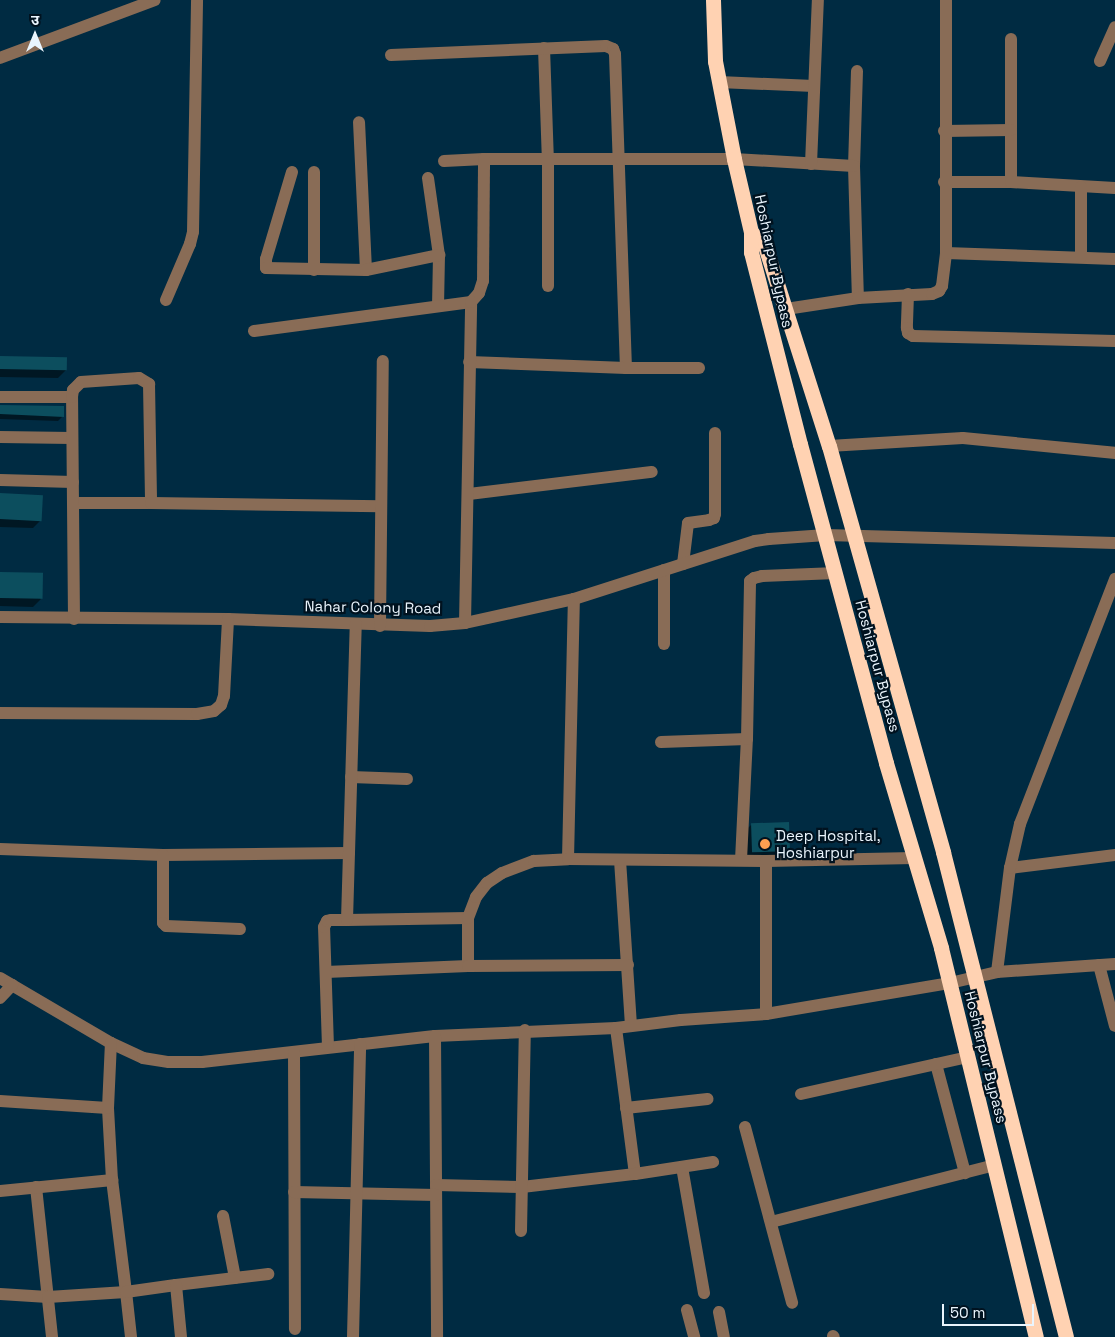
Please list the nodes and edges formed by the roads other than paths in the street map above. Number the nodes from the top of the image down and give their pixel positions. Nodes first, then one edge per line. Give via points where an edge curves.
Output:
1 (155, 0) edge
2 (197, 0) edge
3 (713, 0) edge
4 (818, 0) edge
5 (946, 0) edge
6 (1114, 33) edge
7 (1011, 39) dead end
8 (544, 48) junction
9 (391, 56) dead end
10 (0, 58) edge
11 (1100, 61) dead end
12 (857, 71) dead end
13 (719, 82) junction
14 (814, 86) junction
15 (359, 122) dead end
16 (1011, 130) junction
17 (944, 131) junction
18 (484, 159) junction
19 (734, 159) junction
20 (548, 160) junction
21 (619, 160) junction
22 (444, 161) dead end
23 (811, 164) junction
24 (854, 166) junction
25 (292, 172) dead end
26 (314, 172) dead end
27 (428, 178) dead end
28 (944, 182) junction
29 (1011, 182) junction
30 (1081, 187) junction
31 (1115, 188) edge
32 (751, 232) junction
33 (946, 253) junction
34 (439, 255) junction
35 (1081, 257) junction
36 (1115, 259) edge
37 (314, 270) junction
38 (366, 270) junction
39 (548, 286) dead end
40 (908, 294) junction
41 (858, 298) junction
42 (166, 300) dead end
43 (471, 302) junction
44 (438, 305) junction
45 (786, 309) junction
46 (254, 331) dead end
47 (1115, 341) edge
48 (383, 361) dead end
49 (469, 362) junction
50 (626, 368) junction
51 (699, 368) dead end
52 (0, 397) edge
53 (72, 397) junction
54 (715, 433) dead end
55 (0, 437) edge
56 (72, 438) junction
57 (828, 446) junction
58 (1115, 453) edge
59 (652, 472) dead end
60 (0, 480) edge
61 (73, 482) junction
62 (469, 494) junction
63 (73, 502) junction
64 (151, 503) junction
65 (380, 506) junction
66 (826, 535) junction
67 (852, 537) junction
68 (1115, 543) edge
69 (684, 564) junction
70 (664, 570) junction
71 (836, 573) junction
72 (1115, 579) edge
73 (574, 599) junction
74 (0, 617) edge
75 (74, 619) junction
76 (228, 619) junction
77 (465, 623) junction
78 (356, 624) junction
79 (380, 626) junction
80 (664, 644) dead end
81 (0, 713) edge
82 (747, 739) junction
83 (661, 742) dead end
84 (352, 777) junction
85 (407, 779) dead end
86 (0, 849) edge
87 (349, 854) junction
88 (162, 855) junction
89 (1115, 855) edge
90 (914, 858) junction
91 (568, 859) junction
92 (620, 860) junction
93 (742, 860) junction
94 (766, 861) junction
95 (1010, 868) junction
96 (468, 918) junction
97 (347, 920) junction
98 (240, 929) dead end
99 (1115, 964) edge
100 (468, 966) junction
101 (628, 966) junction
102 (1099, 966) junction
103 (326, 972) junction
104 (997, 972) junction
105 (974, 977) junction
106 (0, 978) edge
107 (950, 983) junction
108 (12, 985) junction
109 (0, 998) edge
110 (766, 1014) junction
111 (631, 1026) junction
112 (1115, 1026) edge
113 (616, 1028) junction
114 (525, 1030) junction
115 (435, 1036) junction
116 (111, 1043) junction
117 (360, 1044) junction
118 (328, 1047) junction
119 (294, 1052) junction
120 (968, 1057) junction
121 (936, 1064) junction
122 (801, 1094) dead end
123 (708, 1099) dead end
124 (0, 1101) edge
125 (108, 1108) junction
126 (626, 1108) junction
127 (746, 1128) dead end
128 (713, 1162) dead end
129 (994, 1165) junction
130 (682, 1166) junction
131 (965, 1173) junction
132 (635, 1174) junction
133 (112, 1180) junction
134 (36, 1187) junction
135 (522, 1187) junction
136 (436, 1190) junction
137 (0, 1191) edge
138 (294, 1192) junction
139 (356, 1193) junction
140 (224, 1216) dead end
141 (770, 1222) junction
142 (521, 1231) dead end
143 (268, 1274) dead end
144 (236, 1278) junction
145 (176, 1285) junction
146 (126, 1292) junction
147 (704, 1293) dead end
148 (0, 1294) edge
149 (48, 1298) junction
150 (792, 1303) dead end
151 (688, 1310) dead end
152 (719, 1312) dead end
153 (294, 1329) dead end
154 (52, 1337) edge
155 (131, 1337) edge
156 (181, 1337) edge
157 (353, 1337) edge
158 (438, 1337) edge
159 (694, 1337) edge
160 (724, 1337) edge
161 (1036, 1337) edge
162 (1066, 1337) edge

1 - 10 street
2 - 42 street via 193,232
3 - 13 highway, Hoshiarpur Bypass
4 - 14 street
5 - 17 street
6 - 11 street
7 - 16 street
8 - 9 street
8 - 20 street
8 - 21 street via 606,46 613,49
12 - 24 street
13 - 14 street
13 - 19 highway, Hoshiarpur Bypass
14 - 23 street
15 - 38 street
16 - 17 street
16 - 29 street
17 - 28 street
18 - 20 street
18 - 22 street
18 - 43 street via 483,281
19 - 21 street
19 - 23 street
19 - 32 highway, Hoshiarpur Bypass
20 - 21 street
20 - 39 street
21 - 50 street
23 - 24 street
24 - 41 street
25 - 37 street via 266,268
26 - 37 street
27 - 34 street
28 - 29 street
28 - 33 street
29 - 30 street
30 - 31 street
30 - 35 street
32 - 45 highway via 765,246
32 - 66 highway, Hoshiarpur Bypass via 751,252
33 - 35 street
33 - 40 street via 944,276 938,291
34 - 38 street
34 - 44 street
35 - 36 street
37 - 38 street
40 - 41 street
40 - 47 street via 907,328 913,336
41 - 45 street
43 - 44 street
43 - 49 street
44 - 46 street
45 - 57 highway
48 - 65 street
49 - 50 street
49 - 62 street
50 - 51 street
52 - 53 street
53 - 56 street
53 - 64 street via 73,390 81,382 139,378 149,384
54 - 69 street via 715,514 709,520 688,523
55 - 56 street
56 - 61 street
57 - 58 street via 963,438
57 - 67 highway
59 - 62 street
60 - 61 street
61 - 63 street
62 - 77 street
63 - 64 street
63 - 75 street
64 - 65 street
65 - 79 street
66 - 67 street, Nahar Colony Road
66 - 69 street, Nahar Colony Road via 755,541
66 - 71 highway, Hoshiarpur Bypass
67 - 68 street, Nahar Colony Road
67 - 105 highway via 943,852
69 - 70 street, Nahar Colony Road
70 - 73 street, Nahar Colony Road
70 - 80 street
71 - 82 street via 762,576 750,581
71 - 90 highway, Hoshiarpur Bypass
72 - 95 street via 1028,798
73 - 77 street, Nahar Colony Road
73 - 91 street
74 - 75 street, Nahar Colony Road
75 - 76 street, Nahar Colony Road
76 - 78 street, Nahar Colony Road
76 - 81 street via 224,696 214,711 197,714
77 - 79 street, Nahar Colony Road
78 - 79 street, Nahar Colony Road
78 - 84 street
82 - 83 street
82 - 93 street
84 - 85 street
84 - 87 street
86 - 88 street
87 - 88 street
87 - 97 street
88 - 98 street via 163,924
89 - 95 street
90 - 94 street
90 - 107 highway, Hoshiarpur Bypass
91 - 92 street
91 - 96 street via 534,861 502,873 487,883 476,897
92 - 93 street
92 - 101 street
93 - 94 street
94 - 110 street
95 - 104 street
96 - 97 street
96 - 100 street
97 - 103 street via 331,920 325,924
99 - 102 street
100 - 101 street
100 - 103 street
101 - 111 street
102 - 104 street
102 - 112 street
103 - 118 street
104 - 105 street
105 - 107 street
105 - 162 highway
106 - 108 street
107 - 110 street
107 - 120 highway, Hoshiarpur Bypass
108 - 109 street
108 - 116 street
110 - 111 street
111 - 113 street
113 - 114 street
113 - 126 street
114 - 115 street
114 - 135 street
115 - 117 street
115 - 136 street
116 - 119 street via 143,1058 169,1062 202,1062
116 - 125 street
117 - 118 street
117 - 139 street
118 - 119 street
119 - 138 street
120 - 121 street
120 - 129 highway, Hoshiarpur Bypass
121 - 122 street
121 - 131 street
123 - 126 street
124 - 125 street
125 - 133 street
126 - 132 street
127 - 141 street
128 - 130 street
129 - 131 street
129 - 161 highway, Hoshiarpur Bypass
130 - 132 street
130 - 147 street
131 - 141 street
132 - 135 street
133 - 134 street
133 - 146 street
134 - 137 street
134 - 149 street
135 - 136 street
135 - 142 street
136 - 139 street
136 - 158 street
138 - 139 street
138 - 153 street
139 - 157 street
140 - 144 street
141 - 150 street
143 - 144 street
144 - 145 street
145 - 146 street
145 - 156 street
146 - 149 street
146 - 155 street
148 - 149 street
149 - 154 street
151 - 159 street
152 - 160 street

